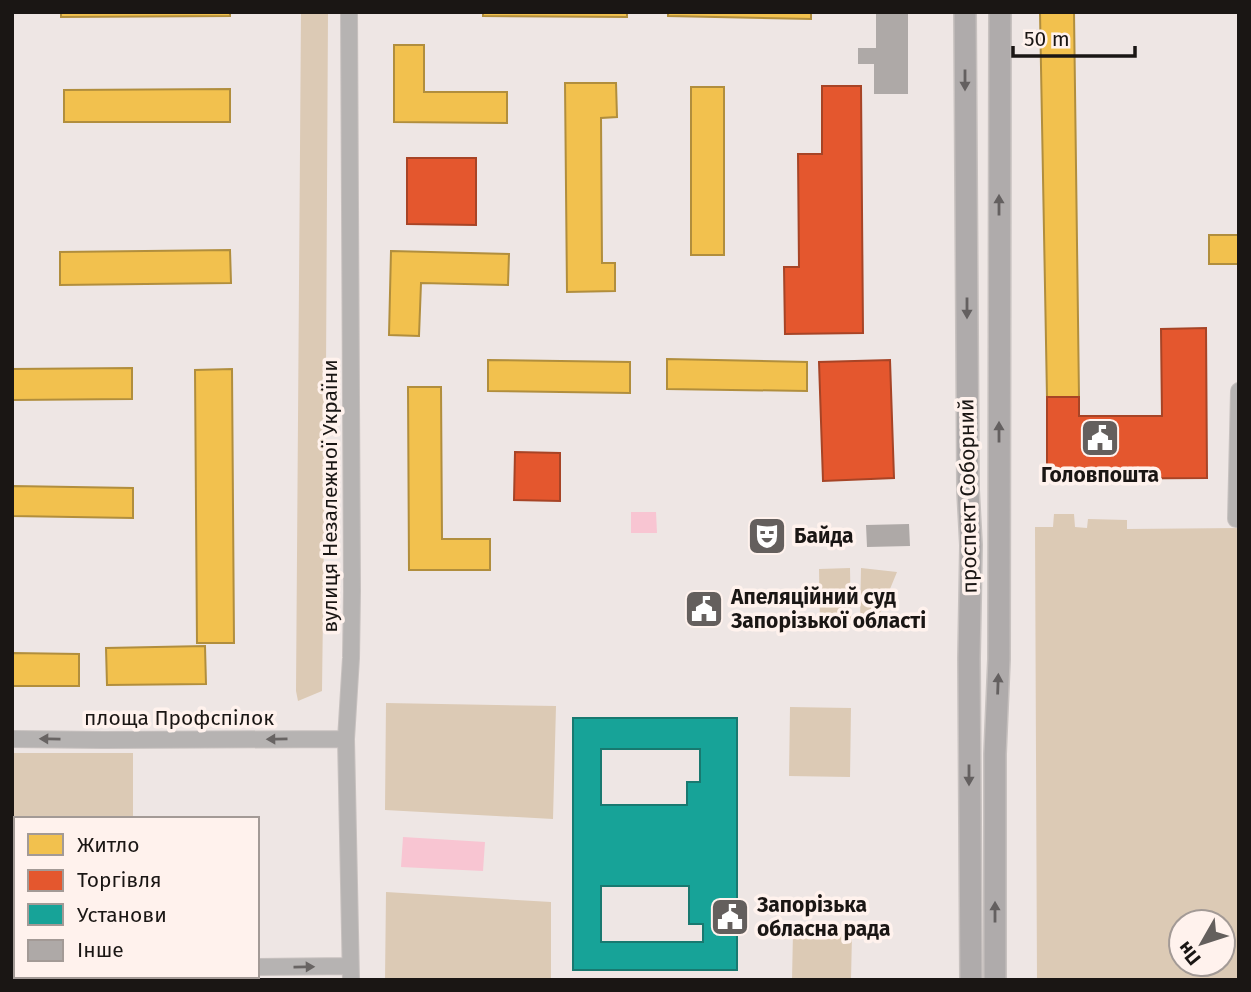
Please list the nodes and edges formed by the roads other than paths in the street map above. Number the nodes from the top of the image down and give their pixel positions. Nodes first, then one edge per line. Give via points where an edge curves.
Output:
1 (349, 12) edge
2 (965, 12) edge
3 (1000, 12) edge
4 (1239, 391) edge
5 (969, 498) junction
6 (999, 500) junction
7 (1239, 519) edge
8 (12, 738) edge
9 (346, 739) junction
10 (259, 967) edge
11 (351, 973) edge
12 (971, 980) edge
13 (995, 980) edge

1 - 9 street, вулиця Незалежної України via 352,592
2 -> 5 main road, проспект Соборний
6 -> 3 main road, проспект Соборний
4 - 7 street
5 - 6 main road
5 -> 12 main road, проспект Соборний
13 -> 6 main road, проспект Соборний
9 -> 8 street, площа Профспілок
9 - 11 street, вулиця Незалежної України
10 -> 11 street

